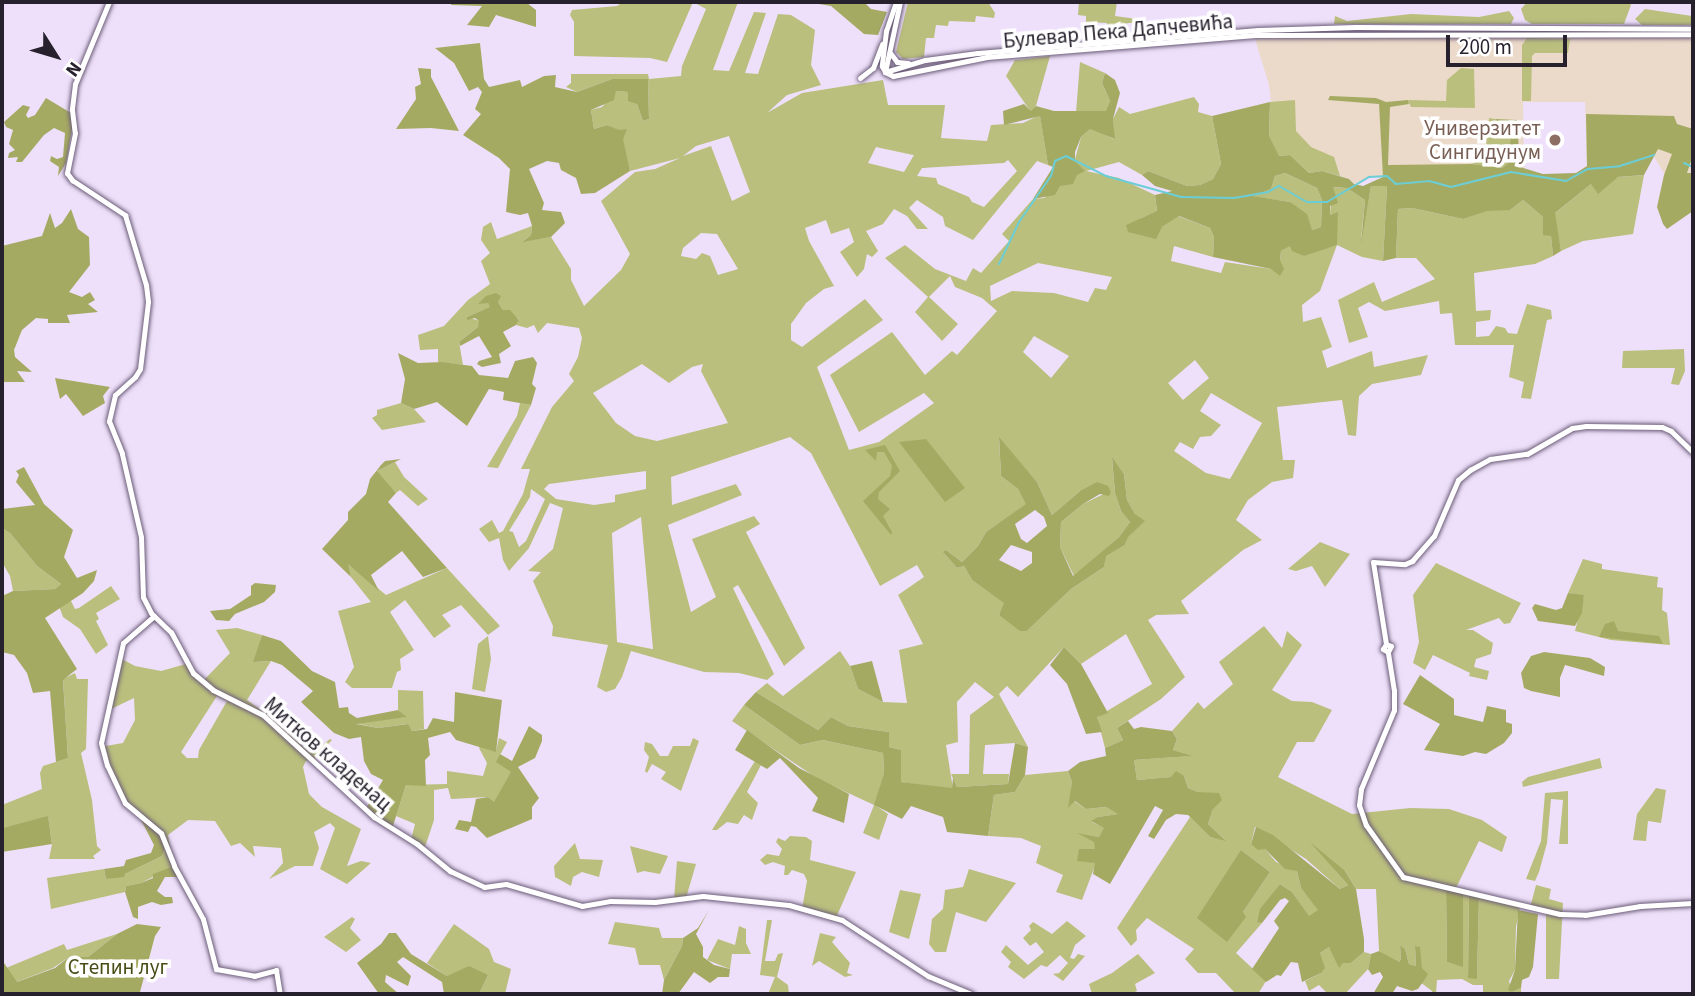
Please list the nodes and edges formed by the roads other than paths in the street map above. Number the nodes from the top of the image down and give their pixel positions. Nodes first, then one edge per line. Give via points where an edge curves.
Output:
1 (110, 2) edge
2 (898, 2) edge
3 (1693, 29) edge
4 (1352, 30) junction
5 (886, 31) junction
6 (1251, 33) junction
7 (1693, 34) edge
8 (889, 51) junction
9 (911, 63) junction
10 (885, 72) junction
11 (860, 78) dead end
12 (1693, 452) edge
13 (154, 617) junction
14 (1693, 903) edge
15 (281, 994) edge
16 (971, 994) edge

1 - 13 street via 75,84 74,135 67,173 125,215 147,291 140,369 117,392 109,415 141,537 143,597
2 - 5 street
2 - 8 street
3 - 4 street, Булевар Пека Дапчевића
4 - 6 street, Булевар Пека Дапчевића
4 - 7 street, Булевар Пека Дапчевића
5 - 10 street
5 - 11 street via 876,64
6 - 9 street, Булевар Пека Дапчевића via 978,53
6 - 10 street, Булевар Пека Дапчевића via 987,57 893,76
8 - 9 street via 897,62
8 - 10 street
9 - 10 street, Булевар Пека Дапчевића
12 - 14 street via 1661,427 1572,428 1529,453 1490,459 1464,474 1434,536 1412,561 1373,562 1394,705 1360,789 1360,810 1400,874 1423,883 1560,914
13 - 15 street via 124,641 100,747 125,803 161,833 203,919 216,969 254,975 276,970
13 - 16 street, Митков кладенац via 165,625 186,664 202,682 260,712 365,810 450,871 490,888 509,885 582,906 703,896 789,905 842,920 933,979

